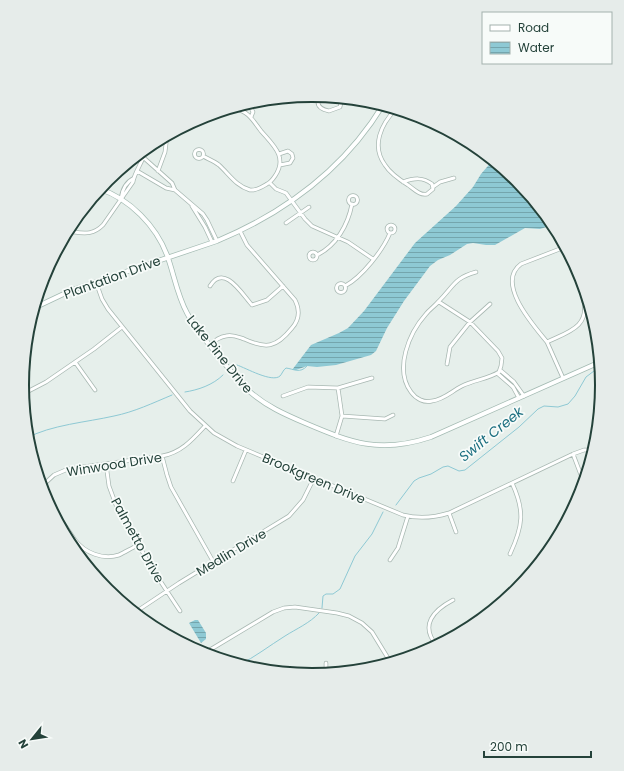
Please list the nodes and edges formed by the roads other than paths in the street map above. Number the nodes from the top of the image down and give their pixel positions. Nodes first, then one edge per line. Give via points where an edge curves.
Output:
1 (318, 102) edge
2 (341, 104) edge
3 (252, 109) edge
4 (244, 111) edge
5 (379, 111) edge
6 (391, 114) edge
7 (251, 117) junction
8 (166, 143) edge
9 (279, 154) junction
10 (203, 156) dead end
11 (144, 158) joint
12 (280, 165) junction
13 (137, 171) junction
14 (158, 171) junction
15 (454, 178) dead end
16 (403, 182) junction
17 (270, 183) junction
18 (433, 187) junction
19 (175, 190) junction
20 (106, 191) edge
21 (121, 199) junction
22 (292, 201) junction
23 (191, 204) junction
24 (352, 204) dead end
25 (310, 207) dead end
26 (301, 213) junction
27 (286, 223) dead end
28 (240, 231) junction
29 (74, 232) dead end
30 (390, 233) dead end
31 (338, 237) junction
32 (214, 242) junction
33 (560, 249) edge
34 (317, 255) dead end
35 (168, 257) junction
36 (373, 259) junction
37 (476, 272) dead end
38 (96, 282) junction
39 (210, 286) dead end
40 (283, 286) junction
41 (345, 286) dead end
42 (439, 302) junction
43 (490, 304) dead end
44 (41, 305) edge
45 (584, 310) edge
46 (470, 322) junction
47 (122, 327) junction
48 (547, 342) junction
49 (210, 345) junction
50 (75, 362) junction
51 (447, 364) dead end
52 (594, 365) edge
53 (498, 372) junction
54 (372, 378) dead end
55 (564, 378) junction
56 (338, 388) junction
57 (95, 390) dead end
58 (29, 391) edge
59 (283, 396) dead end
60 (524, 396) junction
61 (519, 398) junction
62 (393, 415) dead end
63 (342, 416) junction
64 (205, 426) junction
65 (336, 436) junction
66 (246, 450) junction
67 (588, 450) edge
68 (573, 454) junction
69 (162, 456) junction
70 (106, 464) junction
71 (581, 474) edge
72 (314, 478) junction
73 (233, 481) dead end
74 (46, 482) edge
75 (512, 483) junction
76 (449, 513) junction
77 (408, 516) junction
78 (456, 532) dead end
79 (71, 534) edge
80 (138, 544) junction
81 (510, 554) dead end
82 (390, 560) dead end
83 (214, 563) junction
84 (167, 591) junction
85 (453, 600) dead end
86 (139, 609) edge
87 (180, 611) dead end
88 (376, 629) dead end
89 (372, 632) junction
90 (433, 641) edge
91 (210, 649) edge
92 (388, 658) edge
93 (326, 663) dead end
94 (326, 668) edge

1 - 2 street via 320,108 329,111 340,107
3 - 7 street
4 - 7 street
5 - 22 street, Plantation Drive via 342,158
6 - 16 street via 382,129 378,146 385,165
7 - 9 street
8 - 14 street via 163,161
9 - 12 street
9 - 12 street via 288,151 293,158 290,163
10 - 17 street via 216,163 236,183 249,189 257,189
11 - 13 street
11 - 14 street
12 - 17 street
13 - 19 street via 166,188
13 - 21 street
14 - 19 street
15 - 18 street
16 - 18 street via 421,179
16 - 18 street via 422,195 430,193
17 - 22 street via 286,193
19 - 23 street
20 - 21 street, Lake Pine Drive
21 - 29 street via 100,228 86,234
21 - 35 street, Lake Pine Drive via 138,212 153,230
22 - 26 street
22 - 28 street, Plantation Drive
23 - 32 street
23 - 32 street via 205,217
24 - 31 street
25 - 26 street
26 - 27 street
26 - 31 street via 312,226
28 - 32 street, Plantation Drive
28 - 40 street via 247,245
30 - 36 street
31 - 34 street
31 - 36 street
32 - 35 street, Plantation Drive
33 - 48 street via 521,264 513,275 514,290 521,309
35 - 38 street, Plantation Drive
35 - 49 street, Lake Pine Drive via 182,304
36 - 41 street
37 - 42 street via 456,280
38 - 44 street, Plantation Drive
38 - 47 street, Brookgreen Drive via 104,304
39 - 40 street via 219,277 226,278 252,305 267,300
40 - 49 street via 295,300 299,313 295,325 284,336 265,346 226,335
42 - 46 street
42 - 53 street via 427,312 415,329 404,359 404,378 412,394 425,402 434,401
43 - 46 street
45 - 48 street via 579,324
46 - 51 street via 450,347
46 - 53 street via 500,354 502,363
47 - 50 street
47 - 64 street, Brookgreen Drive
48 - 55 street
49 - 65 street, Lake Pine Drive via 240,382 257,398 276,410
50 - 57 street
50 - 58 street
52 - 55 street, Lake Pine Drive
53 - 60 street via 514,382
53 - 61 street via 513,387
54 - 56 street
55 - 60 street, Lake Pine Drive
56 - 59 street via 308,386
56 - 63 street
60 - 61 street, Lake Pine Drive
61 - 65 street, Lake Pine Drive via 416,442 374,446
62 - 63 street via 385,419
63 - 65 street
64 - 66 street, Brookgreen Drive
64 - 69 street, Winwood Drive via 173,454
66 - 72 street, Brookgreen Drive
66 - 73 street
67 - 68 street, Brookgreen Drive
68 - 71 street
68 - 75 street, Brookgreen Drive
69 - 70 street, Winwood Drive
69 - 83 street via 171,487
70 - 74 street, Winwood Drive via 65,470
70 - 80 street, Palmetto Drive via 114,500
72 - 77 street, Brookgreen Drive
72 - 83 street, Medlin Drive via 303,500 289,516
75 - 76 street, Brookgreen Drive
75 - 81 street via 519,500 522,518
76 - 77 street, Brookgreen Drive via 428,518
76 - 78 street
77 - 82 street via 398,548
79 - 80 street via 79,545 93,554 106,556 118,555
80 - 84 street, Palmetto Drive
83 - 84 street, Medlin Drive
84 - 86 street, Medlin Drive
84 - 87 street, Palmetto Drive
85 - 90 street via 433,614 430,621
88 - 89 street
89 - 91 street via 362,623 344,614 295,607 284,608
89 - 92 street
93 - 94 street

